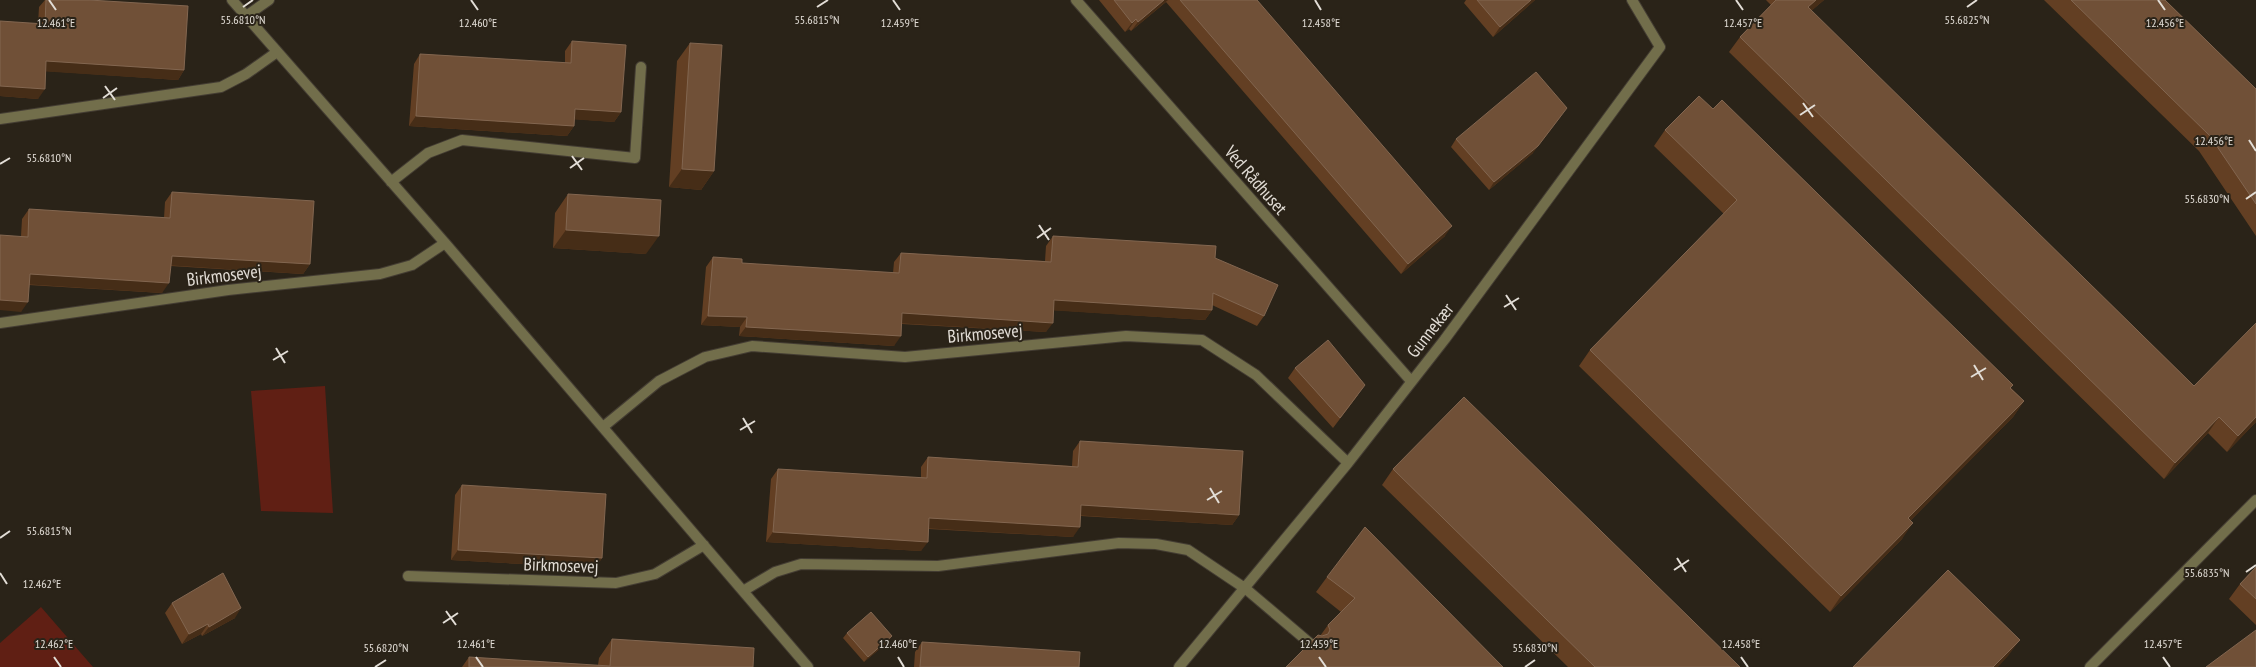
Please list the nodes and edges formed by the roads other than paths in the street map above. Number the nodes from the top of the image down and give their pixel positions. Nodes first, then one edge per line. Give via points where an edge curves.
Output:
1 (232, 0) edge
2 (269, 0) edge
3 (1076, 0) edge
4 (1632, 0) edge
5 (246, 16) junction
6 (277, 52) junction
7 (641, 67) dead end
8 (0, 119) edge
9 (391, 182) junction
10 (445, 243) junction
11 (0, 323) edge
12 (1410, 381) junction
13 (603, 428) junction
14 (1348, 463) junction
15 (2256, 500) edge
16 (704, 545) junction
17 (408, 576) dead end
18 (1246, 588) junction
19 (743, 591) junction
20 (1312, 645) edge
21 (808, 667) edge
22 (1179, 667) edge
23 (2090, 667) edge

1 - 5 street
2 - 5 street
3 - 12 street, Ved Rådhuset
4 - 12 street, Gunnekær via 1660,47 1445,339
5 - 6 street
6 - 8 street via 221,87
6 - 9 street
7 - 9 street via 635,158 462,140 428,153
9 - 10 street
10 - 11 street, Birkmosevej via 412,265 380,274 228,290
10 - 13 street
12 - 14 street, Gunnekær
13 - 14 street, Birkmosevej via 659,381 705,357 752,346 905,357 1126,336 1202,340 1256,375
13 - 16 street
14 - 18 street, Gunnekær
15 - 23 street
16 - 17 street, Birkmosevej via 655,574 616,583
16 - 19 street
18 - 19 street via 1188,550 1156,544 1119,543 938,566 801,564 775,572
18 - 20 street
18 - 22 street, Gunnekær
19 - 21 street

